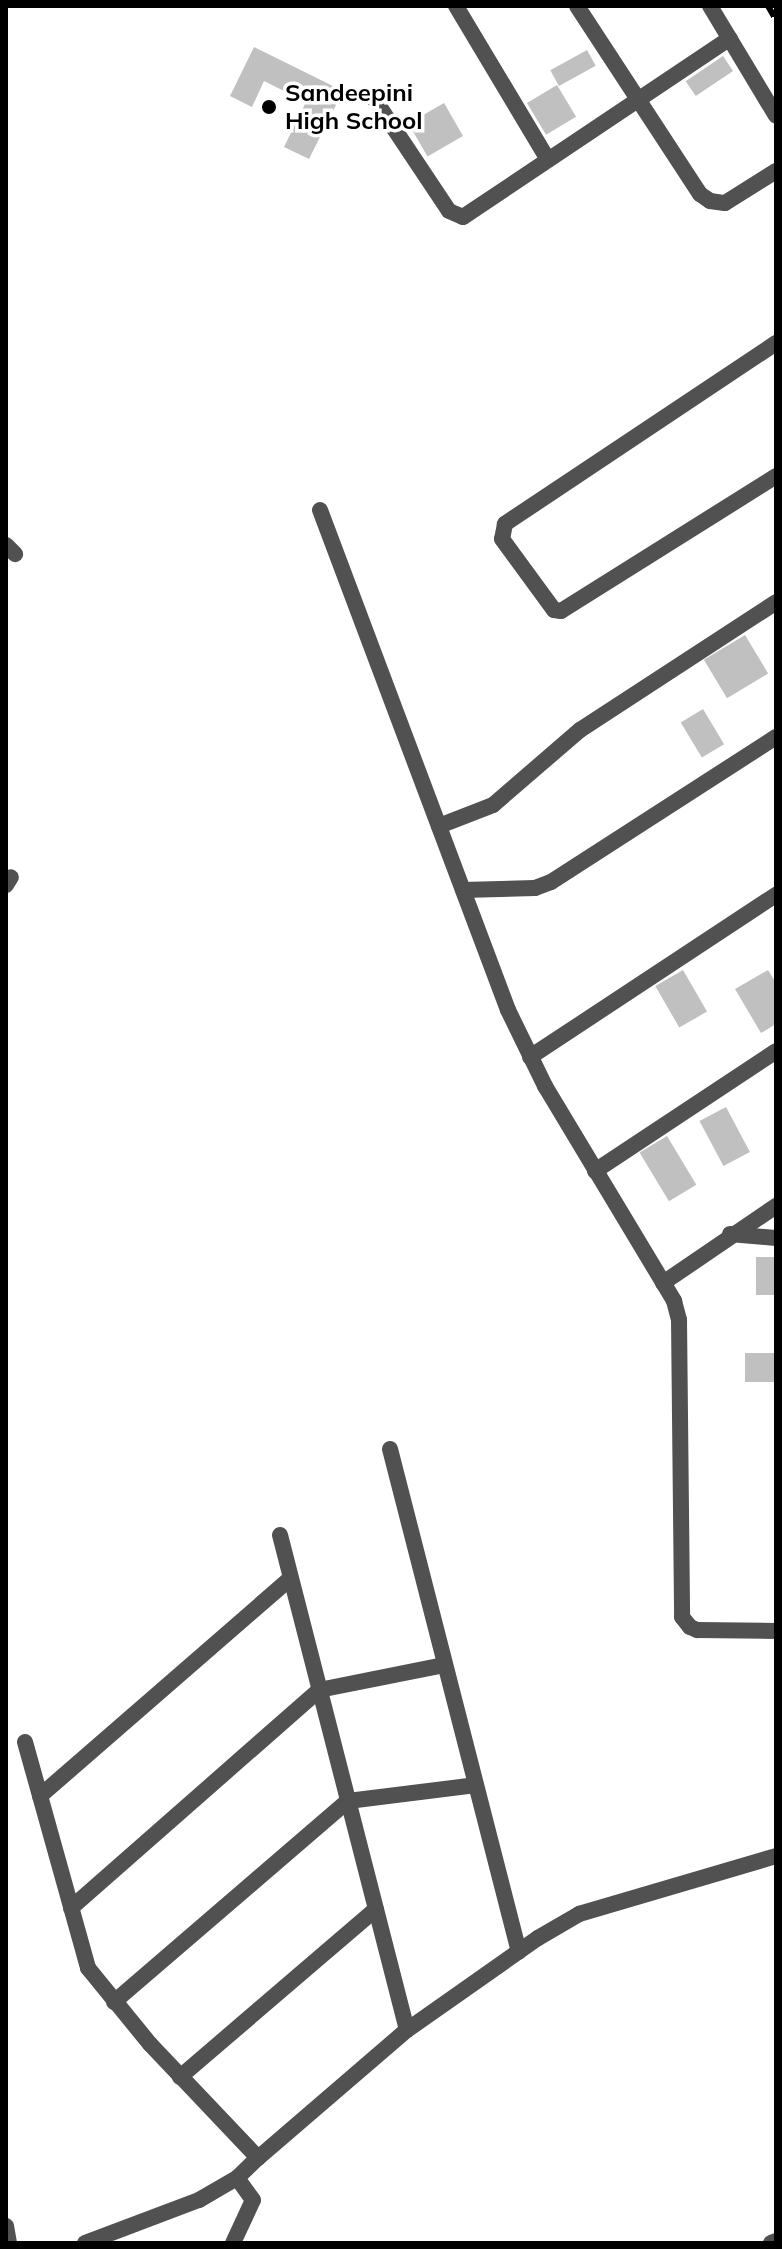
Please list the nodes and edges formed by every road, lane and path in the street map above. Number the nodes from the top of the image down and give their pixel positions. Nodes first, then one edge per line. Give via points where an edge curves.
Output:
1 (456, 6) edge
2 (577, 6) edge
3 (710, 6) edge
4 (730, 38) junction
5 (375, 100) dead end
6 (638, 100) junction
7 (776, 116) edge
8 (548, 160) junction
9 (776, 171) edge
10 (776, 343) edge
11 (776, 476) edge
12 (320, 510) dead end
13 (776, 602) edge
14 (776, 737) edge
15 (439, 826) junction
16 (463, 890) junction
17 (776, 895) edge
18 (776, 1051) edge
19 (530, 1057) junction
20 (595, 1171) junction
21 (776, 1206) edge
22 (730, 1234) junction
23 (776, 1238) edge
24 (663, 1283) junction
25 (390, 1449) dead end
26 (280, 1535) dead end
27 (290, 1579) junction
28 (776, 1631) edge
29 (444, 1665) junction
30 (319, 1690) junction
31 (25, 1742) dead end
32 (476, 1785) junction
33 (40, 1796) junction
34 (348, 1801) junction
35 (776, 1856) edge
36 (71, 1908) junction
37 (376, 1909) junction
38 (519, 1952) junction
39 (114, 2002) junction
40 (407, 2030) junction
41 (180, 2077) junction
42 (258, 2158) junction
43 (237, 2178) junction
44 (6, 2226) edge
45 (9, 2243) edge
46 (85, 2243) edge
47 (233, 2243) edge

1 - 8 street
2 - 6 street
3 - 4 street
4 - 6 street
4 - 7 street
5 - 8 street via 456,216 463,217
6 - 8 street
6 - 9 street via 700,194 710,201 725,203
10 - 11 street via 505,524 502,539 554,610 561,611
12 - 15 street
13 - 15 street via 580,730 493,805
14 - 16 street via 551,882 535,888
15 - 16 street
16 - 19 street
17 - 19 street
18 - 20 street
19 - 20 street
20 - 24 street
21 - 22 street
22 - 23 street
22 - 24 street
24 - 28 street via 679,1320 682,1617 697,1630
25 - 29 street
26 - 27 street
27 - 30 street
27 - 33 street
29 - 30 street
29 - 32 street
30 - 34 street
30 - 36 street
31 - 33 street
32 - 34 street
32 - 38 street
33 - 36 street
34 - 37 street
34 - 39 street
35 - 38 street via 579,1914
36 - 39 street via 88,1968
37 - 40 street
37 - 41 street
38 - 40 street
39 - 41 street
40 - 42 street
41 - 42 street
42 - 43 street
43 - 46 street via 199,2200
43 - 47 street via 253,2200
44 - 45 street

